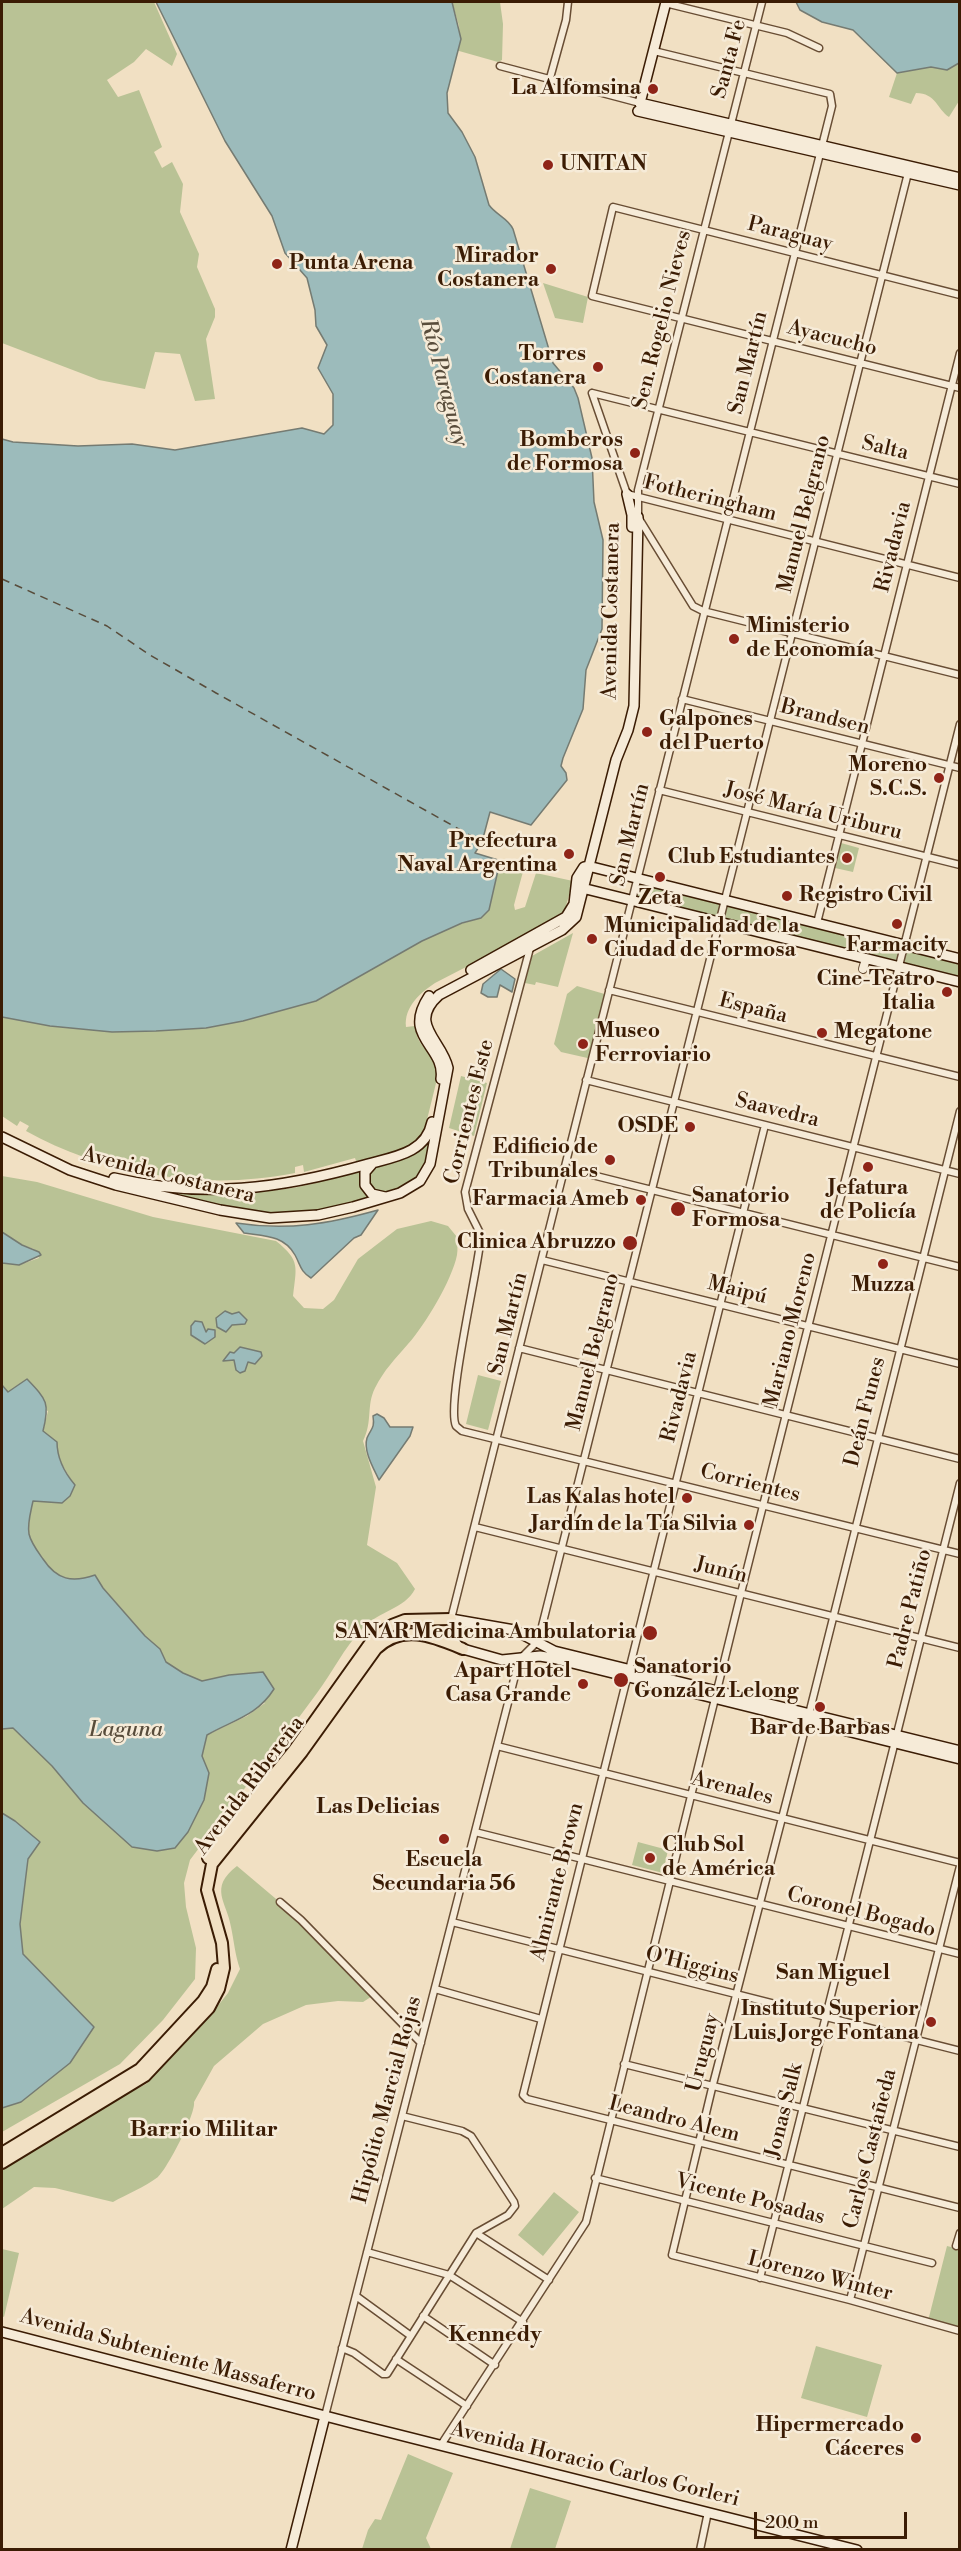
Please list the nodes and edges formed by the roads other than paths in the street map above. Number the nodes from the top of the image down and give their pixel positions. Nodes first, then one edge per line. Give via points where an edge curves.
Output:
1 (568, 2) edge
2 (666, 2) edge
3 (762, 2) edge
4 (755, 25) junction
5 (819, 48) dead end
6 (654, 51) junction
7 (500, 66) dead end
8 (743, 72) junction
9 (550, 78) junction
10 (639, 107) junction
11 (728, 129) junction
12 (820, 149) junction
13 (908, 173) junction
14 (960, 178) edge
15 (960, 185) edge
16 (703, 230) junction
17 (794, 254) junction
18 (881, 275) junction
19 (960, 295) edge
20 (592, 296) joint
21 (681, 318) junction
22 (772, 340) junction
23 (960, 353) edge
24 (860, 363) junction
25 (951, 386) junction
26 (960, 388) edge
27 (658, 409) junction
28 (749, 432) junction
29 (837, 455) junction
30 (928, 476) junction
31 (960, 484) edge
32 (627, 494) junction
33 (637, 498) junction
34 (638, 517) junction
35 (727, 520) junction
36 (815, 542) junction
37 (906, 565) junction
38 (960, 578) edge
39 (703, 611) junction
40 (792, 632) junction
41 (884, 656) junction
42 (960, 675) edge
43 (682, 699) junction
44 (770, 721) junction
45 (960, 724) edge
46 (861, 744) junction
47 (949, 766) junction
48 (960, 768) edge
49 (659, 790) junction
50 (746, 812) junction
51 (839, 835) junction
52 (926, 857) junction
53 (960, 865) edge
54 (586, 867) junction
55 (637, 878) junction
56 (581, 888) junction
57 (725, 900) junction
58 (632, 901) junction
59 (719, 922) junction
60 (817, 923) junction
61 (529, 943) junction
62 (904, 945) junction
63 (960, 958) edge
64 (866, 959) junction
65 (899, 967) junction
66 (863, 969) dead end
67 (960, 982) edge
68 (609, 990) junction
69 (697, 1012) junction
70 (877, 1057) junction
71 (960, 1077) edge
72 (586, 1080) junction
73 (674, 1102) junction
74 (960, 1111) edge
75 (765, 1125) junction
76 (2, 1132) edge
77 (2, 1137) edge
78 (853, 1147) junction
79 (374, 1162) junction
80 (564, 1168) junction
81 (944, 1170) junction
82 (960, 1174) edge
83 (652, 1189) junction
84 (387, 1197) junction
85 (743, 1213) junction
86 (831, 1234) junction
87 (922, 1258) junction
88 (542, 1260) junction
89 (960, 1267) edge
90 (629, 1281) junction
91 (720, 1304) junction
92 (809, 1325) junction
93 (519, 1348) junction
94 (899, 1349) junction
95 (960, 1364) edge
96 (607, 1370) junction
97 (698, 1393) junction
98 (787, 1415) junction
99 (878, 1438) junction
100 (497, 1439) junction
101 (585, 1459) junction
102 (960, 1459) edge
103 (675, 1483) junction
104 (960, 1483) edge
105 (763, 1504) junction
106 (475, 1527) junction
107 (854, 1527) junction
108 (562, 1548) junction
109 (943, 1549) junction
110 (960, 1554) edge
111 (654, 1571) junction
112 (741, 1593) junction
113 (833, 1616) junction
114 (451, 1619) junction
115 (467, 1622) junction
116 (921, 1638) junction
117 (537, 1641) junction
118 (460, 1646) junction
119 (960, 1648) edge
120 (559, 1656) junction
121 (519, 1660) junction
122 (628, 1672) junction
123 (716, 1694) junction
124 (808, 1717) junction
125 (896, 1739) junction
126 (497, 1746) junction
127 (960, 1751) edge
128 (960, 1759) edge
129 (603, 1773) junction
130 (691, 1795) junction
131 (782, 1818) junction
132 (475, 1832) junction
133 (869, 1840) junction
134 (581, 1860) junction
135 (960, 1864) edge
136 (669, 1882) junction
137 (280, 1902) dead end
138 (759, 1904) junction
139 (452, 1922) junction
140 (848, 1926) junction
141 (938, 1949) junction
142 (559, 1950) junction
143 (960, 1954) edge
144 (647, 1972) junction
145 (435, 1989) junction
146 (736, 1994) junction
147 (825, 2017) junction
148 (541, 2019) junction
149 (915, 2039) junction
150 (421, 2043) junction
151 (960, 2051) edge
152 (624, 2064) junction
153 (713, 2084) junction
154 (523, 2095) joint
155 (802, 2107) junction
156 (402, 2116) junction
157 (609, 2120) junction
158 (892, 2129) junction
159 (699, 2143) junction
160 (960, 2147) edge
161 (2, 2153) edge
162 (2, 2163) edge
163 (788, 2166) junction
164 (595, 2178) junction
165 (878, 2188) junction
166 (685, 2201) junction
167 (960, 2208) edge
168 (774, 2223) junction
169 (476, 2233) junction
170 (960, 2233) edge
171 (863, 2246) junction
172 (956, 2246) dead end
173 (367, 2252) junction
174 (672, 2256) joint
175 (932, 2263) dead end
176 (449, 2275) junction
177 (760, 2278) junction
178 (549, 2280) junction
179 (356, 2296) junction
180 (850, 2300) junction
181 (423, 2316) junction
182 (523, 2322) junction
183 (960, 2331) edge
184 (2, 2332) edge
185 (411, 2336) junction
186 (342, 2348) junction
187 (396, 2359) junction
188 (495, 2365) junction
189 (467, 2406) junction
190 (325, 2416) junction
191 (441, 2445) junction
192 (708, 2512) junction
193 (822, 2545) edge
194 (291, 2550) edge
195 (700, 2550) edge
196 (857, 2550) edge

1 - 9 street
2 - 4 street
2 - 6 main road
3 - 4 street, Santa Fe
4 - 5 street via 787,33
4 - 8 street, Santa Fe
6 - 8 street
6 - 10 main road
7 - 9 street
8 - 11 street, Santa Fe
8 - 12 street, San Martín via 830,94 832,106
9 - 10 street
10 - 11 main road
11 - 12 main road
11 - 16 street, Sen. Rogelio Nieves
12 - 13 main road
12 - 14 main road
12 - 17 street, San Martín
13 - 15 main road
13 - 18 street, Manuel Belgrano
16 - 17 street, Paraguay
16 - 20 street, Paraguay via 613,207
16 - 21 street, Sen. Rogelio Nieves
17 - 18 street, Paraguay
17 - 22 street, San Martín
18 - 19 street, Paraguay
18 - 24 street, Manuel Belgrano
20 - 21 street, Ayacucho
21 - 22 street, Ayacucho
21 - 27 street, Sen. Rogelio Nieves
22 - 24 street, Ayacucho
22 - 28 street, San Martín
23 - 25 street, Rivadavia
24 - 25 street, Ayacucho
24 - 29 street, Manuel Belgrano
25 - 26 street, Ayacucho
25 - 30 street, Rivadavia
27 - 28 street, Salta
27 - 32 street, Salta via 592,393
27 - 33 street, Sen. Rogelio Nieves
28 - 29 street, Salta
28 - 35 street, San Martín
29 - 30 street, Salta
29 - 36 street, Manuel Belgrano
30 - 31 street, Salta
30 - 37 street, Rivadavia
32 - 33 street, Fotheringham
32 - 54 main road, Avenida Costanera via 632,515 630,704 612,759
33 - 34 street, Sen. Rogelio Nieves
33 - 35 street, Fotheringham
34 - 39 street via 688,600
34 - 54 main road, Avenida Costanera via 634,706
35 - 36 street, Fotheringham
35 - 39 street, San Martín
36 - 37 street, Fotheringham
36 - 40 street, Manuel Belgrano
37 - 38 street, Fotheringham
37 - 41 street, Rivadavia
39 - 40 street
39 - 43 street, San Martín
40 - 41 street
40 - 44 street, Manuel Belgrano
41 - 42 street
41 - 46 street, Rivadavia
43 - 44 street, Brandsen
43 - 49 street, San Martín
44 - 46 street, Brandsen
44 - 50 street, Manuel Belgrano
45 - 47 street, Mariano Moreno
46 - 47 street, Brandsen
46 - 51 street, Rivadavia
47 - 48 street, Brandsen
47 - 52 street, Mariano Moreno
49 - 50 street, José María Uriburu
49 - 55 street, San Martín
50 - 51 street, José María Uriburu
50 - 57 street, Manuel Belgrano
51 - 52 street, José María Uriburu
51 - 60 street, Rivadavia
52 - 53 street, José María Uriburu
52 - 62 street, Mariano Moreno
54 - 55 main road
54 - 56 main road, Avenida Costanera
55 - 57 main road
55 - 58 street, San Martín
56 - 58 main road
56 - 61 main road, Avenida Costanera via 566,917
57 - 59 street, Manuel Belgrano
57 - 60 main road
58 - 59 main road
58 - 68 street, San Martín
59 - 64 main road
59 - 69 street, Manuel Belgrano
60 - 62 main road
61 - 79 main road, Avenida Costanera via 428,996 419,1023 442,1069 431,1129 416,1148
61 - 84 main road, Avenida Costanera via 439,995 429,1007 428,1033 448,1068 430,1164 415,1185
61 - 100 street, Corrientes Este via 465,1192 480,1243 453,1421 462,1431
62 - 63 main road
62 - 65 street, Mariano Moreno
64 - 65 main road
64 - 66 street
65 - 67 main road
65 - 70 street, Mariano Moreno
68 - 69 street, España
68 - 72 street, San Martín
69 - 70 street, España
69 - 73 street, Manuel Belgrano
70 - 71 street, España
70 - 78 street, Mariano Moreno
72 - 73 street, Saavedra
72 - 80 street, San Martín
73 - 75 street, Saavedra
73 - 83 street, Manuel Belgrano
74 - 81 street, Deán Funes
75 - 78 street, Saavedra
75 - 85 street, Rivadavia
76 - 79 main road, Avenida Costanera via 38,1152 84,1170 185,1189 250,1189 299,1182
77 - 84 main road, Avenida Costanera via 49,1162 85,1175 245,1215 318,1215
78 - 81 street, Saavedra
78 - 86 street, Mariano Moreno
79 - 84 main road via 365,1172 365,1185 372,1194
80 - 83 street
80 - 88 street, San Martín
81 - 82 street, Saavedra
81 - 87 street, Deán Funes
83 - 85 street
83 - 90 street, Manuel Belgrano
85 - 86 street
85 - 91 street, Rivadavia
86 - 87 street
86 - 92 street, Mariano Moreno
87 - 89 street
87 - 94 street, Deán Funes
88 - 90 street, Maipú
88 - 93 street, San Martín
90 - 91 street, Maipú
90 - 96 street, Manuel Belgrano
91 - 92 street, Maipú
91 - 97 street, Rivadavia
92 - 94 street, Maipú
92 - 98 street, Mariano Moreno
93 - 96 street
93 - 100 street, San Martín
94 - 95 street, Maipú
94 - 99 street, Deán Funes
96 - 97 street
96 - 101 street, Manuel Belgrano
97 - 98 street
97 - 103 street, Rivadavia
98 - 99 street
98 - 105 street, Mariano Moreno
99 - 102 street
99 - 107 street, Deán Funes
100 - 101 street, Corrientes
100 - 106 street, San Martín
101 - 103 street, Corrientes
101 - 108 street, Manuel Belgrano
103 - 105 street, Corrientes
103 - 111 street, Rivadavia
104 - 109 street, Padre Patiño
105 - 107 street, Corrientes
105 - 112 street, Mariano Moreno
106 - 108 street, Junín
106 - 114 street, San Martín
107 - 109 street, Corrientes
107 - 113 street, Deán Funes
108 - 111 street, Junín
108 - 117 street, Manuel Belgrano
109 - 110 street, Corrientes
109 - 116 street, Padre Patiño
111 - 112 street, Junín
111 - 122 street, Rivadavia
112 - 113 street, Junín
112 - 123 street, Mariano Moreno
113 - 116 street, Junín
113 - 124 street, Deán Funes
114 - 115 main road
114 - 118 street via 450,1631
114 - 161 main road, Avenida Ribereña via 405,1620 392,1624 373,1639 294,1750 211,1852 202,1871 201,1896 217,1953 216,1977 189,2019 140,2069
115 - 117 main road via 514,1630
115 - 118 street via 458,1629
116 - 119 street, Junín
116 - 125 street, Padre Patiño
117 - 120 main road
117 - 121 street, Manuel Belgrano
118 - 121 main road via 502,1660
118 - 162 main road, Avenida Ribereña via 427,1635 409,1634 390,1638 376,1649 302,1752 212,1864 207,1890 222,1944 224,1968 209,2008 145,2076
120 - 121 main road
120 - 122 main road
121 - 126 street, Hipólito Marcial Rojas
122 - 123 main road
122 - 129 street, Almirante Brown
123 - 124 main road
123 - 130 street, Mariano Moreno
124 - 125 main road
124 - 131 street, Uruguay
125 - 127 main road
125 - 128 main road
125 - 133 street, Jonas Salk
126 - 129 street, Arenales
126 - 132 street, Hipólito Marcial Rojas
129 - 130 street, Arenales
129 - 134 street, Almirante Brown
130 - 131 street, Arenales
130 - 136 street, Mariano Moreno
131 - 133 street, Arenales
131 - 138 street, Uruguay
132 - 134 street, Coronel Bogado
132 - 139 street, Hipólito Marcial Rojas
133 - 135 street, Arenales
133 - 140 street, Jonas Salk
134 - 136 street, Coronel Bogado
134 - 142 street, Almirante Brown
135 - 141 street, Carlos Castañeda
136 - 138 street, Coronel Bogado
136 - 144 street, Mariano Moreno
137 - 150 street
138 - 140 street, Coronel Bogado
138 - 146 street, Uruguay
139 - 142 street, O'Higgins
139 - 145 street, Hipólito Marcial Rojas
140 - 141 street, Coronel Bogado
140 - 147 street, Jonas Salk
141 - 143 street, Coronel Bogado
141 - 149 street, Carlos Castañeda
142 - 144 street, O'Higgins
142 - 148 street, Almirante Brown
144 - 146 street, O'Higgins
144 - 152 street, Mariano Moreno
145 - 148 street
145 - 150 street, Hipólito Marcial Rojas
146 - 147 street, O'Higgins
146 - 153 street, Uruguay
147 - 149 street, O'Higgins
147 - 155 street, Jonas Salk
148 - 154 street, Almirante Brown
149 - 151 street, O'Higgins
149 - 158 street, Carlos Castañeda
150 - 156 street, Hipólito Marcial Rojas
152 - 153 street
152 - 157 street, Mariano Moreno
153 - 155 street
153 - 159 street, Uruguay
154 - 157 street, Leandro Alem
155 - 158 street
155 - 163 street, Jonas Salk
156 - 169 street via 471,2136 514,2202 508,2215
156 - 173 street, Hipólito Marcial Rojas
157 - 159 street, Leandro Alem
157 - 164 street, Mariano Moreno
158 - 160 street
158 - 165 street, Carlos Castañeda
159 - 163 street, Leandro Alem
159 - 166 street, Uruguay
163 - 165 street, Leandro Alem
163 - 168 street, Jonas Salk
164 - 166 street, Vicente Posadas
164 - 178 street, Mariano Moreno via 586,2222
165 - 167 street, Leandro Alem
165 - 171 street, Carlos Castañeda
166 - 168 street, Vicente Posadas
166 - 174 street, Uruguay
168 - 171 street, Vicente Posadas
168 - 177 street, Jonas Salk
169 - 176 street
169 - 178 street
170 - 172 street
171 - 175 street, Vicente Posadas
171 - 180 street, Carlos Castañeda
173 - 176 street
173 - 179 street, Hipólito Marcial Rojas
174 - 177 street, Lorenzo Winter
176 - 181 street
176 - 182 street
177 - 180 street, Lorenzo Winter
178 - 182 street, Mariano Moreno
179 - 185 street
179 - 186 street, Hipólito Marcial Rojas
180 - 183 street, Lorenzo Winter
181 - 185 street
181 - 188 street
182 - 188 street, Mariano Moreno
184 - 190 main road, Avenida Subteniente Massaferro
185 - 187 street
186 - 187 street via 385,2375
186 - 190 street, Hipólito Marcial Rojas
187 - 189 street
188 - 189 street, Mariano Moreno
189 - 191 street, Mariano Moreno
190 - 191 main road, Avenida Horacio Carlos Gorleri
190 - 194 main road, Hipólito Marcial Rojas
191 - 192 main road, Avenida Horacio Carlos Gorleri
192 - 193 main road, Avenida Horacio Carlos Gorleri
192 - 195 street
193 - 196 main road, Avenida Horacio Carlos Gorleri

